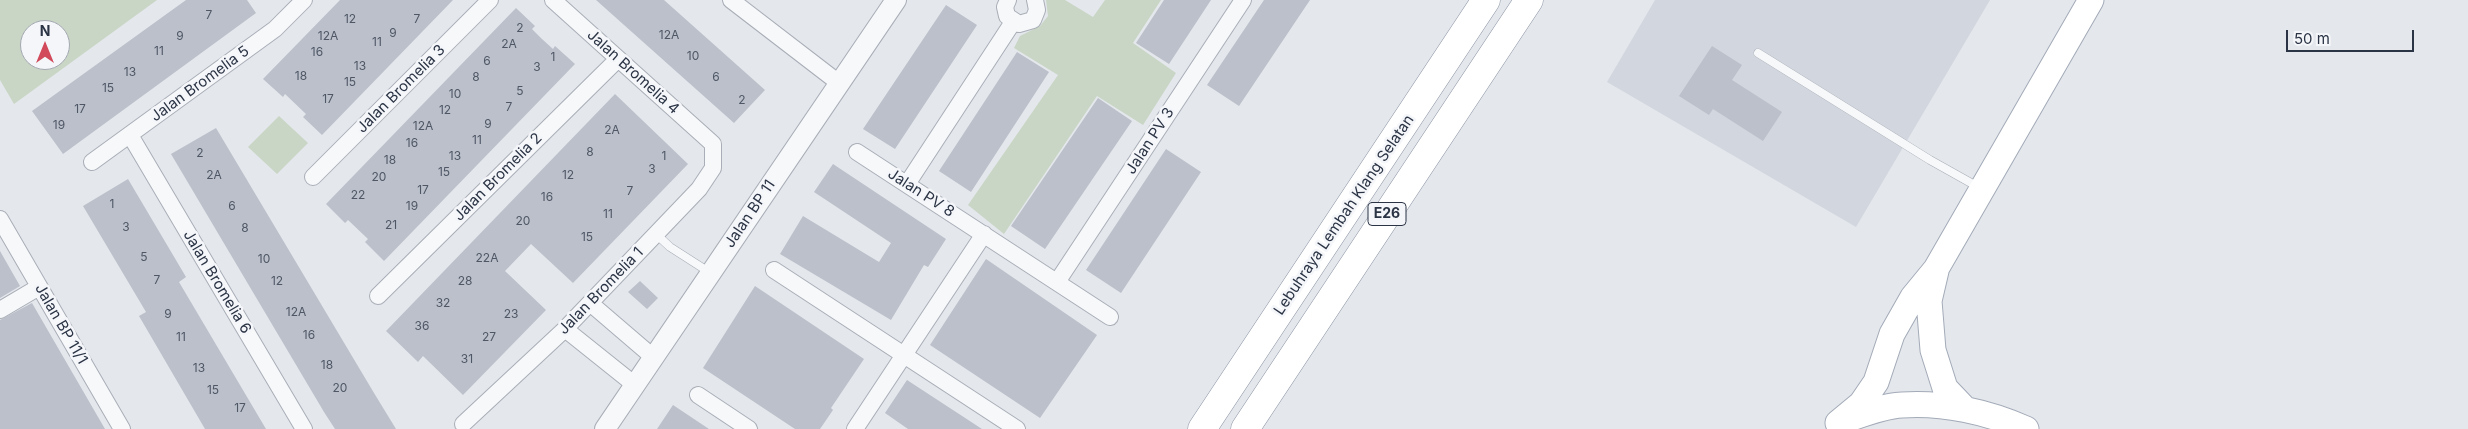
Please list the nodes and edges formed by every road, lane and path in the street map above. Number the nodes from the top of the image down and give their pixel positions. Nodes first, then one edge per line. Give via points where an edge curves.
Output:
1 (304, 0) edge
2 (490, 0) edge
3 (553, 0) edge
4 (896, 0) edge
5 (1008, 0) edge
6 (1035, 0) edge
7 (1243, 0) edge
8 (1486, 0) edge
9 (1529, 0) edge
10 (2091, 0) edge
11 (741, 3) edge
12 (1014, 22) junction
13 (1758, 53) dead end
14 (618, 59) junction
15 (839, 83) junction
16 (130, 135) junction
17 (712, 144) joint
18 (857, 152) dead end
19 (92, 162) dead end
20 (313, 177) dead end
21 (907, 184) junction
22 (1981, 190) junction
23 (0, 220) edge
24 (656, 234) junction
25 (984, 234) junction
26 (1936, 269) junction
27 (774, 270) dead end
28 (710, 273) junction
29 (1057, 282) junction
30 (39, 287) junction
31 (378, 296) dead end
32 (590, 303) junction
33 (0, 310) edge
34 (1110, 317) dead end
35 (565, 328) junction
36 (904, 355) junction
37 (653, 356) junction
38 (635, 385) junction
39 (698, 395) dead end
40 (1965, 409) junction
41 (463, 424) dead end
42 (1833, 426) edge
43 (122, 429) edge
44 (304, 429) edge
45 (605, 429) edge
46 (749, 429) edge
47 (855, 429) edge
48 (1017, 429) edge
49 (1202, 429) edge
50 (1244, 429) edge
51 (2026, 429) edge

1 - 16 street, Jalan Bromelia 5 via 275,30
2 - 20 street, Jalan Bromelia 3
3 - 14 street, Jalan Bromelia 4
4 - 15 street, Jalan BP 11
5 - 12 street via 1005,11
6 - 12 street via 1037,10 1033,20 1024,24
7 - 29 street, Jalan PV 3
8 - 49 highway, Lebuhraya Lembah Klang Selatan / E26
9 - 50 highway, E26
10 - 22 main road
11 - 15 street
12 - 21 street
13 - 22 lane
14 - 17 street, Jalan Bromelia 4
14 - 31 street, Jalan Bromelia 2
15 - 28 street, Jalan BP 11
16 - 19 street, Jalan Bromelia 5
16 - 44 street, Jalan Bromelia 6
17 - 24 street, Jalan Bromelia 1 via 713,168 699,189
18 - 21 street, Jalan PV 8
21 - 25 street, Jalan PV 8
22 - 26 main road
23 - 30 street, Jalan BP 11/1
24 - 28 lane
24 - 32 street, Jalan Bromelia 1
25 - 29 street, Jalan PV 8
25 - 36 street
26 - 40 main road via 1929,301 1933,350 1945,388
26 - 42 main road via 1913,297 1892,334 1876,382 1861,404
27 - 36 street
28 - 37 street, Jalan BP 11
29 - 34 street, Jalan PV 8
30 - 33 street
30 - 43 street, Jalan BP 11/1
32 - 35 street, Jalan Bromelia 1
32 - 37 street
35 - 38 street
35 - 41 street, Jalan Bromelia 1
36 - 47 street
36 - 48 street
37 - 38 street, Jalan BP 11
38 - 45 street, Jalan BP 11
39 - 46 street
40 - 42 main road via 1900,405
40 - 51 main road

